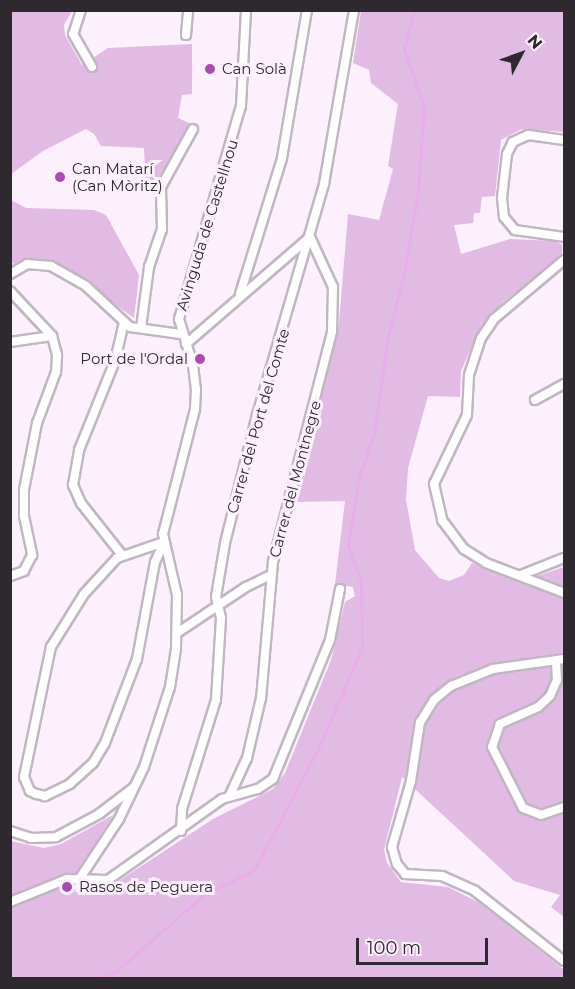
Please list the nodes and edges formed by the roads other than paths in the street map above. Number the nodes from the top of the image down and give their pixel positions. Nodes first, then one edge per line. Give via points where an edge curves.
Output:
1 (81, 10) edge
2 (188, 10) edge
3 (246, 10) edge
4 (308, 10) edge
5 (354, 10) edge
6 (186, 35) dead end
7 (92, 67) dead end
8 (193, 129) dead end
9 (564, 140) edge
10 (310, 237) junction
11 (564, 237) edge
12 (564, 260) edge
13 (10, 274) edge
14 (10, 291) edge
15 (240, 296) junction
16 (124, 322) junction
17 (141, 328) junction
18 (181, 334) junction
19 (52, 336) junction
20 (10, 342) edge
21 (186, 344) junction
22 (564, 384) edge
23 (535, 400) dead end
24 (164, 543) junction
25 (122, 555) junction
26 (564, 558) edge
27 (272, 575) junction
28 (521, 575) junction
29 (10, 576) edge
30 (340, 589) dead end
31 (564, 593) edge
32 (218, 607) junction
33 (177, 633) junction
34 (564, 659) edge
35 (556, 662) junction
36 (134, 787) junction
37 (230, 795) junction
38 (564, 807) edge
39 (10, 831) edge
40 (181, 831) junction
41 (81, 878) junction
42 (10, 902) edge
43 (564, 961) edge

1 - 7 street via 73,34
2 - 6 street
3 - 18 street, Avinguda de Castellnou via 241,106 182,307
4 - 15 street via 282,158
5 - 10 street, Carrer del Port del Comte via 333,146
8 - 17 street via 161,187 162,229 149,267
9 - 11 street via 528,135 513,142 507,154 502,198 504,217 515,230
10 - 15 street
10 - 27 street, Carrer del Montnegre via 333,287 332,332
10 - 32 street, Carrer del Port del Comte via 229,525 217,585
12 - 28 street via 494,318 481,338 469,375 467,415 435,476 438,510 455,539 486,563
13 - 16 street via 27,264 51,266 86,286
14 - 19 street
15 - 21 street
16 - 17 street
16 - 25 street via 115,361 79,450 73,484 81,503
17 - 18 street
18 - 21 street, Avinguda de Castellnou
19 - 20 street
19 - 29 street via 56,372 37,423 23,497 32,555 24,571
21 - 24 street, Avinguda de Castellnou via 193,365 195,409 166,514
22 - 23 street
24 - 25 street
24 - 25 street via 155,562 137,659 105,743 93,763 70,784 45,796 36,794 30,791 24,777 46,658 84,594
24 - 33 street, Avinguda de Castellnou via 177,595
26 - 28 street
27 - 32 street
27 - 37 street, Carrer del Montnegre via 261,698 247,758
28 - 31 street
30 - 37 street via 330,640 277,773 258,789
32 - 33 street
32 - 40 street, Carrer del Port del Comte via 221,618 216,700 179,817
33 - 36 street, Avinguda de Castellnou via 170,687
34 - 35 street
35 - 38 street via 556,680 550,696 538,707 500,724 492,747 523,808 541,815
35 - 43 street via 493,669 451,686 434,700 420,722 411,781 392,847 405,874 442,876 475,891 508,913
36 - 39 street via 92,818 56,837 31,838
36 - 41 street, Avinguda de Castellnou via 119,819
37 - 40 street
40 - 41 street via 108,880
41 - 42 street via 52,884

